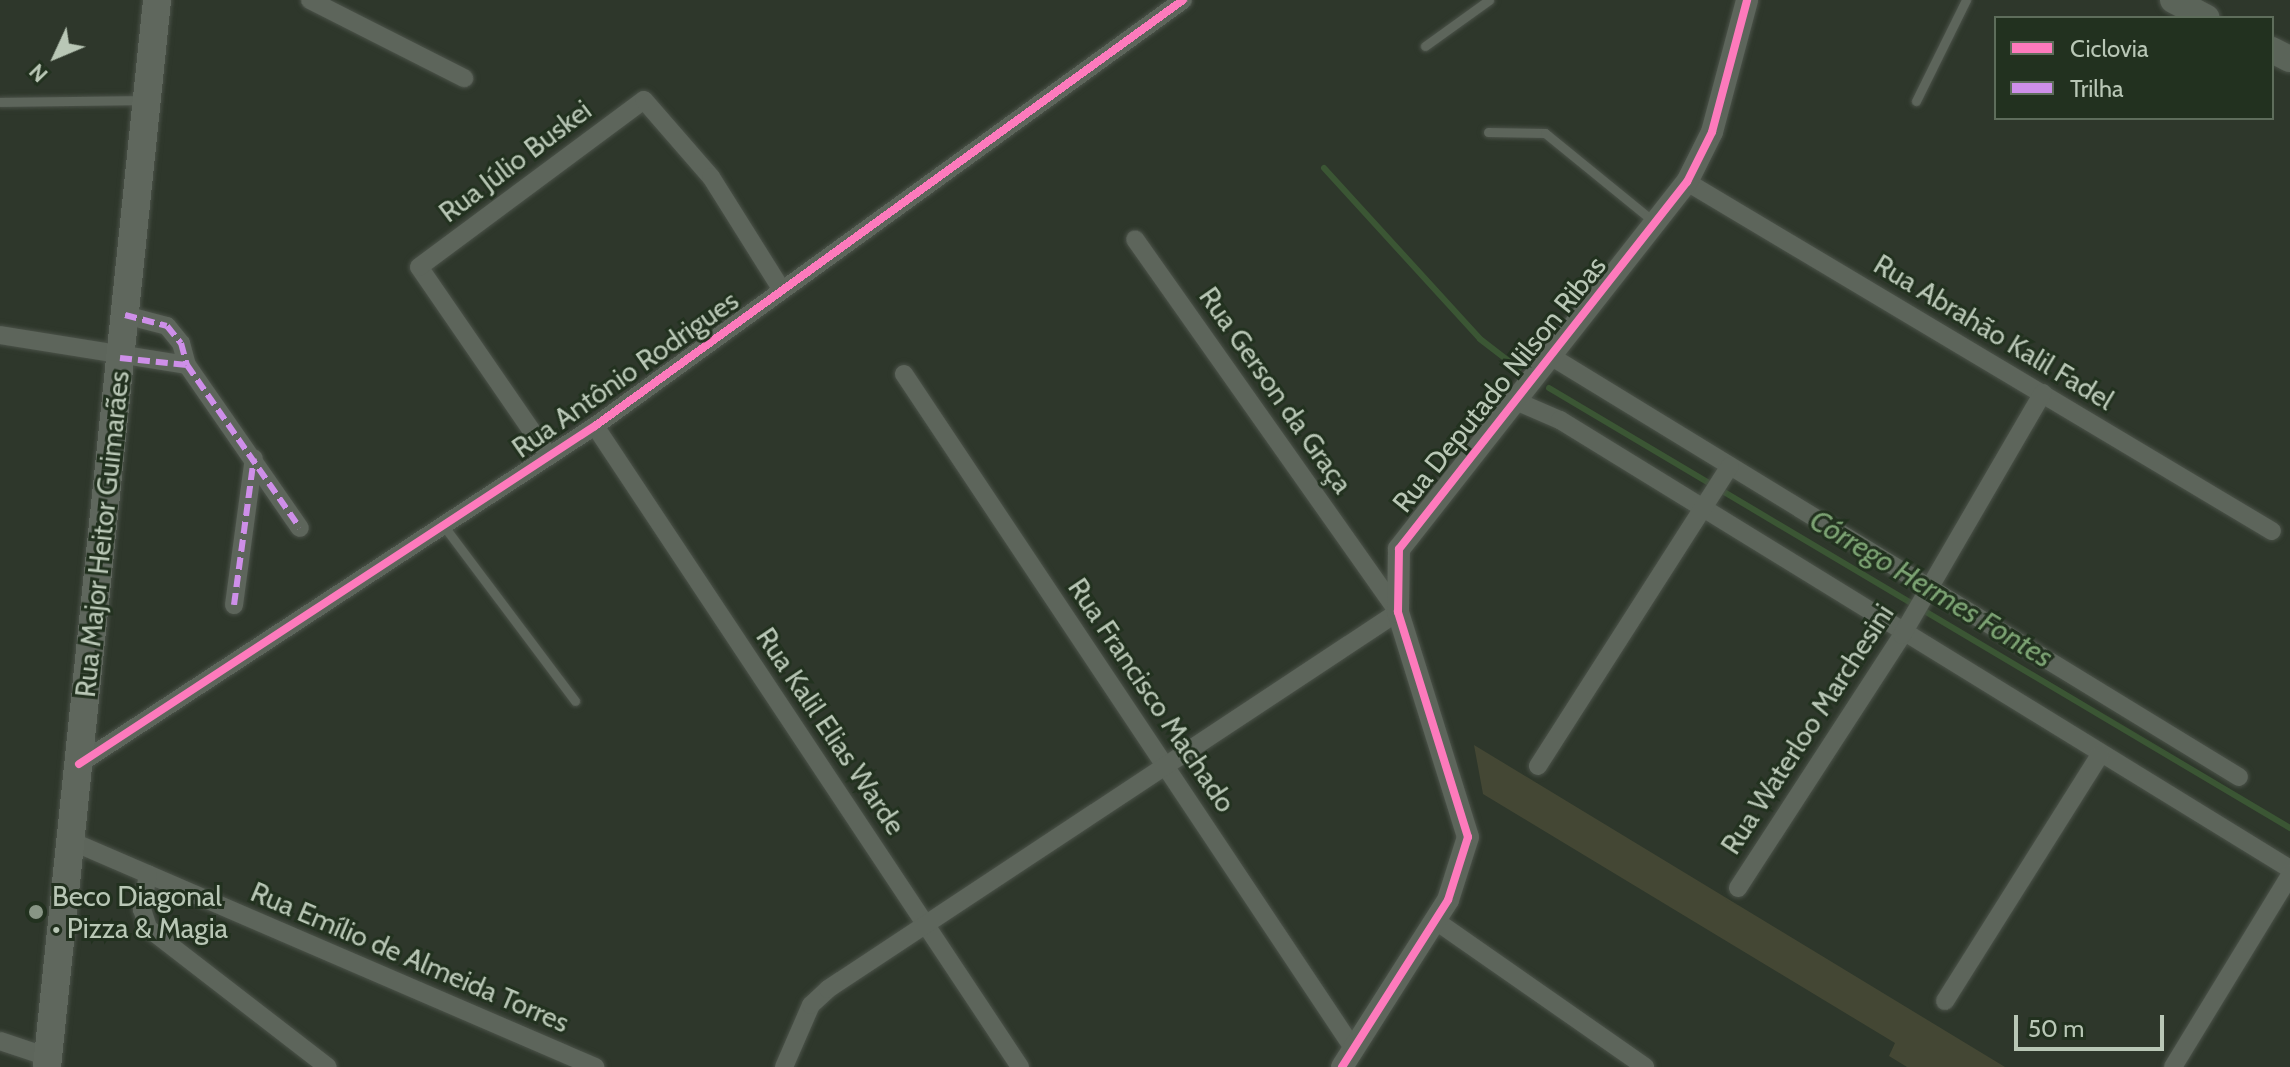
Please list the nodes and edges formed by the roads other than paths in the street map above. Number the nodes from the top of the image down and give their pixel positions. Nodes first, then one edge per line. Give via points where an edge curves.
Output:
1 (157, 0) edge
2 (310, 0) edge
3 (1183, 0) edge
4 (1489, 0) edge
5 (1747, 0) edge
6 (1966, 0) edge
7 (2173, 0) edge
8 (332, 4) edge
9 (2203, 16) edge
10 (1425, 46) dead end
11 (464, 78) dead end
12 (147, 100) junction
13 (1916, 101) dead end
14 (0, 102) edge
15 (1488, 132) dead end
16 (1687, 182) junction
17 (1656, 224) junction
18 (1135, 239) dead end
19 (782, 290) junction
20 (125, 315) junction
21 (0, 335) edge
22 (1552, 357) junction
23 (120, 358) junction
24 (187, 365) junction
25 (904, 374) dead end
26 (2043, 393) junction
27 (1516, 401) junction
28 (595, 426) junction
29 (549, 456) junction
30 (254, 458) junction
31 (1730, 466) junction
32 (1702, 514) junction
33 (443, 525) junction
34 (300, 528) dead end
35 (2272, 531) dead end
36 (1928, 591) junction
37 (234, 605) dead end
38 (1398, 612) junction
39 (1902, 635) junction
40 (575, 701) dead end
41 (2100, 755) junction
42 (79, 764) junction
43 (1166, 766) junction
44 (1538, 766) dead end
45 (2239, 777) dead end
46 (71, 841) junction
47 (2290, 869) edge
48 (148, 874) junction
49 (2290, 875) edge
50 (1738, 888) dead end
51 (1436, 921) junction
52 (926, 924) junction
53 (1945, 1001) dead end
54 (0, 1041) edge
55 (1348, 1057) edge
56 (48, 1062) edge
57 (328, 1067) edge
58 (595, 1067) edge
59 (784, 1067) edge
60 (1020, 1067) edge
61 (1645, 1067) edge
62 (2173, 1067) edge

1 - 12 main road, Rua Major Heitor Guimarães
2 - 8 street
3 - 19 street, Rua Antônio Rodrigues
4 - 10 lane
5 - 16 street, Rua Deputado Nilson Ribas via 1712,132
6 - 13 lane
7 - 9 main road
8 - 11 street
12 - 14 lane
12 - 20 main road, Rua Major Heitor Guimarães
15 - 17 lane via 1545,133
16 - 17 street, Rua Deputado Nilson Ribas
16 - 26 street, Rua Abrahão Kalil Fadel
17 - 22 street, Rua Deputado Nilson Ribas
18 - 38 street, Rua Gerson da Graça
19 - 28 street, Rua Antônio Rodrigues
19 - 29 street, Rua Júlio Buskei via 719,188 644,100 419,267
20 - 23 main road, Rua Major Heitor Guimarães
20 - 24 street via 167,326
21 - 23 street
22 - 27 street, Rua Deputado Nilson Ribas
22 - 31 street
23 - 24 street
23 - 42 main road, Rua Major Heitor Guimarães
24 - 30 street
25 - 43 street, Rua Francisco Machado
26 - 35 street, Rua Abrahão Kalil Fadel
26 - 36 street, Rua Waterloo Marchesini
27 - 32 street via 1560,420
27 - 38 street, Rua Deputado Nilson Ribas via 1407,532 1395,563
28 - 29 street, Rua Antônio Rodrigues
28 - 52 street, Rua Kalil Elias Warde
29 - 33 street, Rua Antônio Rodrigues
30 - 34 street
30 - 37 street
31 - 32 street
31 - 36 street
32 - 39 street
32 - 44 street
33 - 40 lane
33 - 42 street, Rua Antônio Rodrigues
36 - 39 street, Rua Waterloo Marchesini
36 - 45 street
38 - 43 street
38 - 51 street, Rua Deputado Nilson Ribas via 1468,837 1457,882
39 - 41 street
39 - 50 street, Rua Waterloo Marchesini
41 - 47 street
41 - 53 street
42 - 46 main road, Rua Major Heitor Guimarães
43 - 52 street
43 - 55 street, Rua Francisco Machado
46 - 48 street, Rua Emílio de Almeida Torres
46 - 56 main road, Rua Major Heitor Guimarães
48 - 57 street via 142,909 148,928
48 - 58 street, Rua Emílio de Almeida Torres
49 - 62 street
51 - 55 street, Rua Deputado Nilson Ribas
51 - 61 street
52 - 59 street via 818,996
52 - 60 street, Rua Kalil Elias Warde
54 - 56 street

